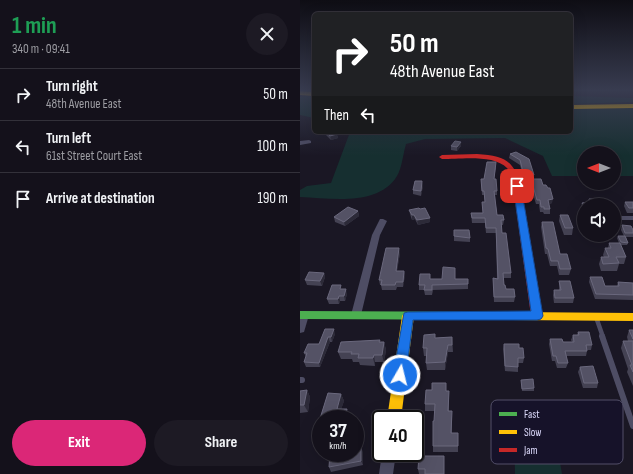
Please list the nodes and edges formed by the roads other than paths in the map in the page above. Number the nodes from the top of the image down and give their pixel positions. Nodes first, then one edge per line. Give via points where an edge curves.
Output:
1 (309, 142) dead end
2 (300, 143) edge
3 (442, 157) dead end
4 (621, 218) edge
5 (633, 218) edge
6 (383, 221) dead end
7 (302, 315) edge
8 (356, 315) junction
9 (408, 316) junction
10 (537, 316) junction
11 (596, 316) junction
12 (633, 317) edge
13 (300, 329) edge
14 (395, 410) edge
15 (633, 426) edge
16 (388, 462) edge
17 (386, 474) edge

1 - 2 street
3 - 10 street via 486,158 506,163 511,167 517,186
4 - 5 street
6 - 8 street via 376,235
7 - 8 street
7 - 13 street
8 - 9 street
9 - 10 street
9 - 14 street
10 - 11 street
11 - 12 street
11 - 15 lane
16 - 17 street

